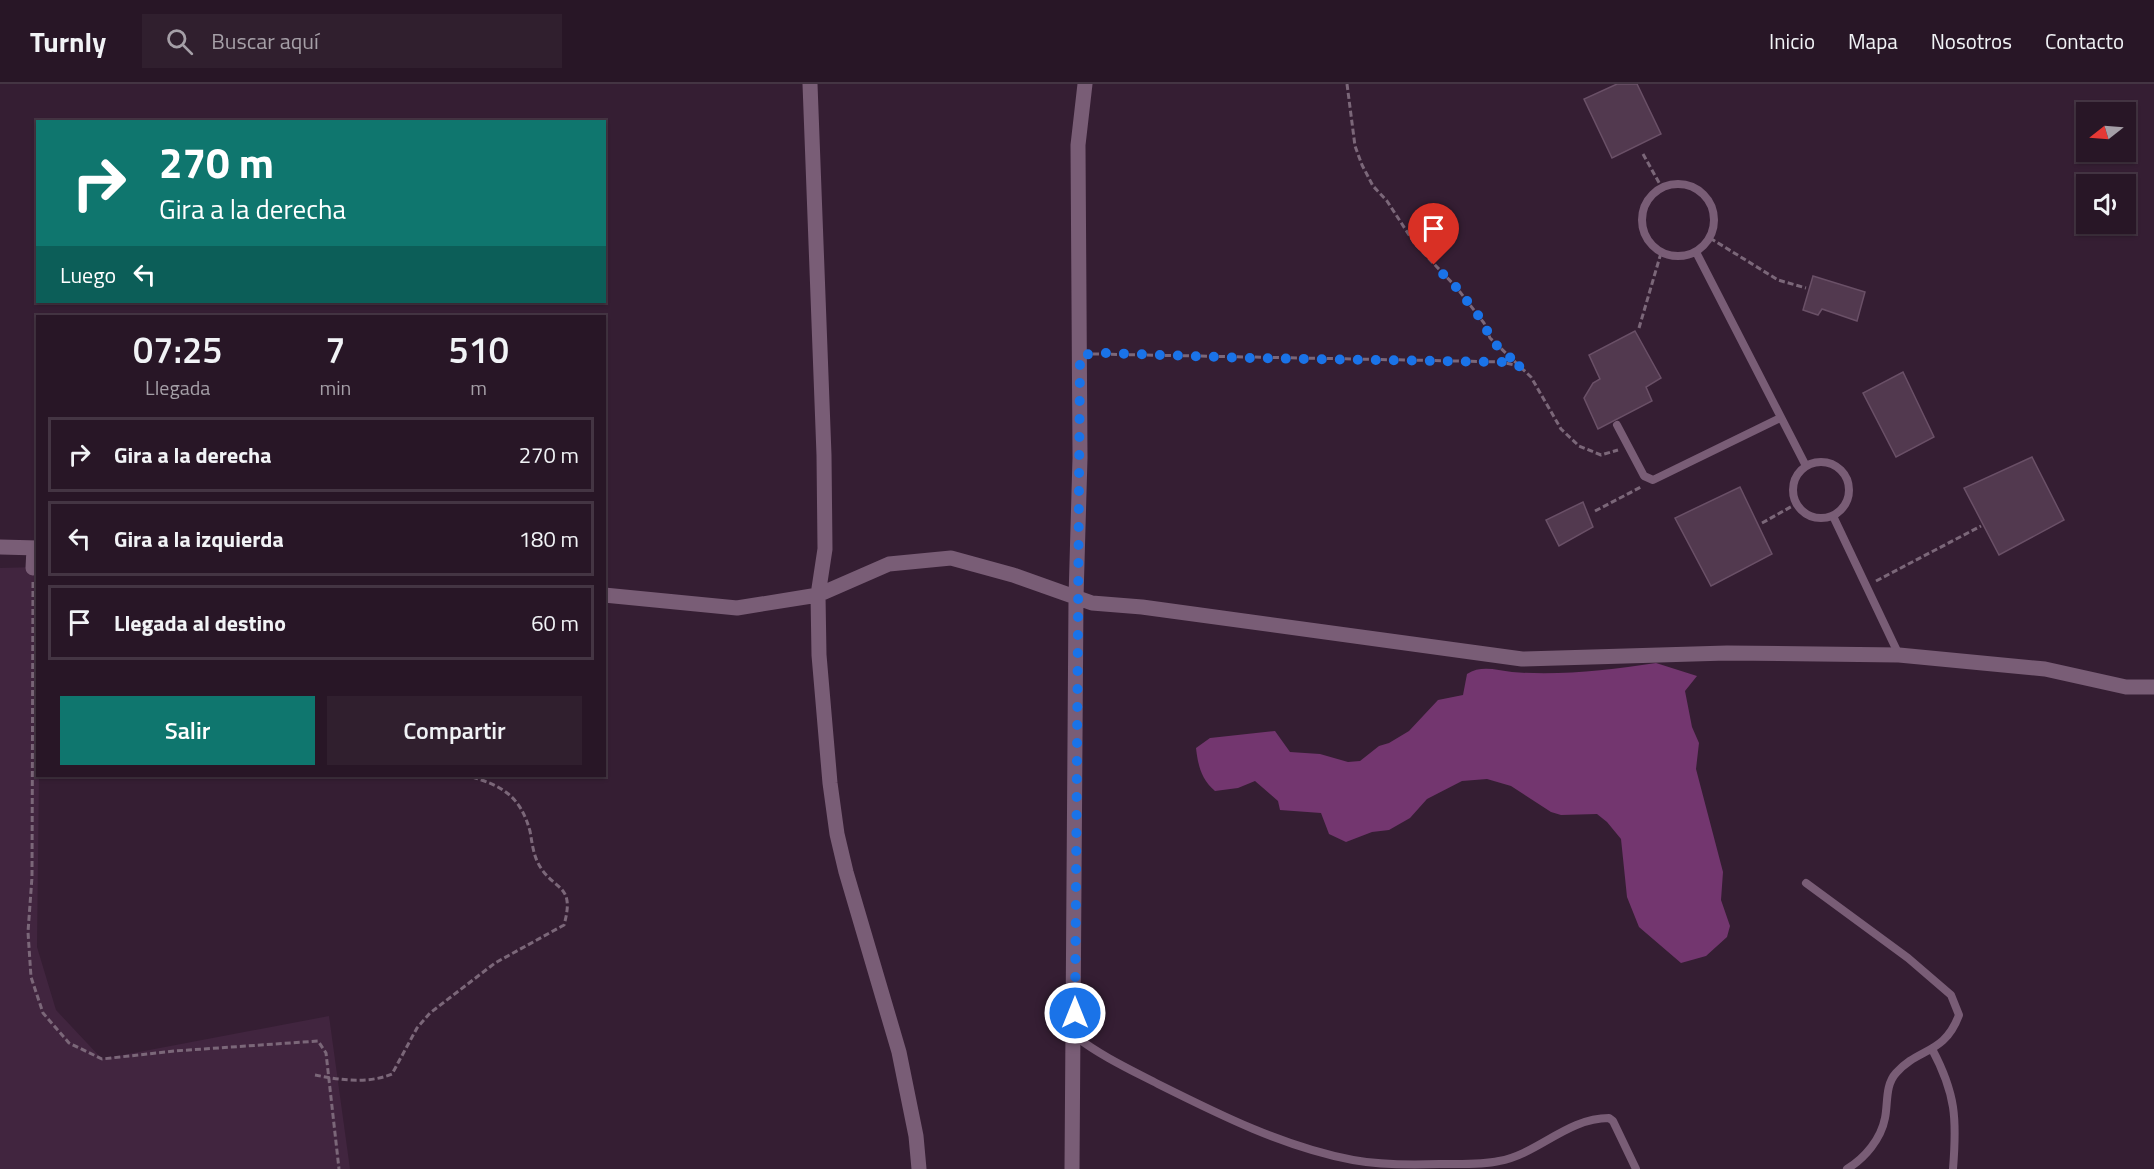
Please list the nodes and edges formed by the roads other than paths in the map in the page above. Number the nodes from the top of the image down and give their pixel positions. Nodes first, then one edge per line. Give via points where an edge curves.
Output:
1 (810, 84) edge
2 (1085, 84) edge
3 (1696, 252) junction
4 (1780, 418) junction
5 (1617, 425) dead end
6 (1806, 466) junction
7 (1833, 516) junction
8 (0, 547) edge
9 (35, 548) edge
10 (33, 568) road end
11 (606, 595) edge
12 (818, 596) junction
13 (1076, 598) junction
14 (1899, 655) junction
15 (2154, 687) edge
16 (1806, 883) dead end
17 (1075, 1036) junction
18 (1932, 1049) junction
19 (919, 1169) edge
20 (1072, 1169) edge
21 (1636, 1169) edge
22 (1847, 1169) edge
23 (1951, 1169) edge

1 - 12 street via 824,455 825,549
2 - 13 street via 1078,144 1080,458
3 - 3 lane via 1710,238 1714,219 1706,197 1685,184 1662,188 1650,197 1642,217 1646,238 1661,253 1675,257
3 - 4 lane
4 - 5 lane via 1653,480 1644,476
4 - 6 lane
6 - 7 lane via 1792,487 1796,504 1816,519
6 - 7 lane via 1832,464 1846,477 1846,503
7 - 14 lane
8 - 9 street
9 - 10 street
11 - 12 street via 737,608
12 - 13 street via 889,564 951,558
12 - 19 street via 823,709 837,834 858,920 899,1052
13 - 14 street via 1522,659 1727,653
13 - 17 street
14 - 15 street via 2045,669 2126,687
16 - 18 lane via 1952,995 1959,1015 1950,1035
17 - 20 street
17 - 21 lane via 1114,1062 1193,1103 1292,1143 1354,1160 1422,1164 1499,1161 1576,1125 1609,1118
18 - 22 lane via 1895,1073 1876,1141
18 - 23 lane via 1952,1096 1956,1129

